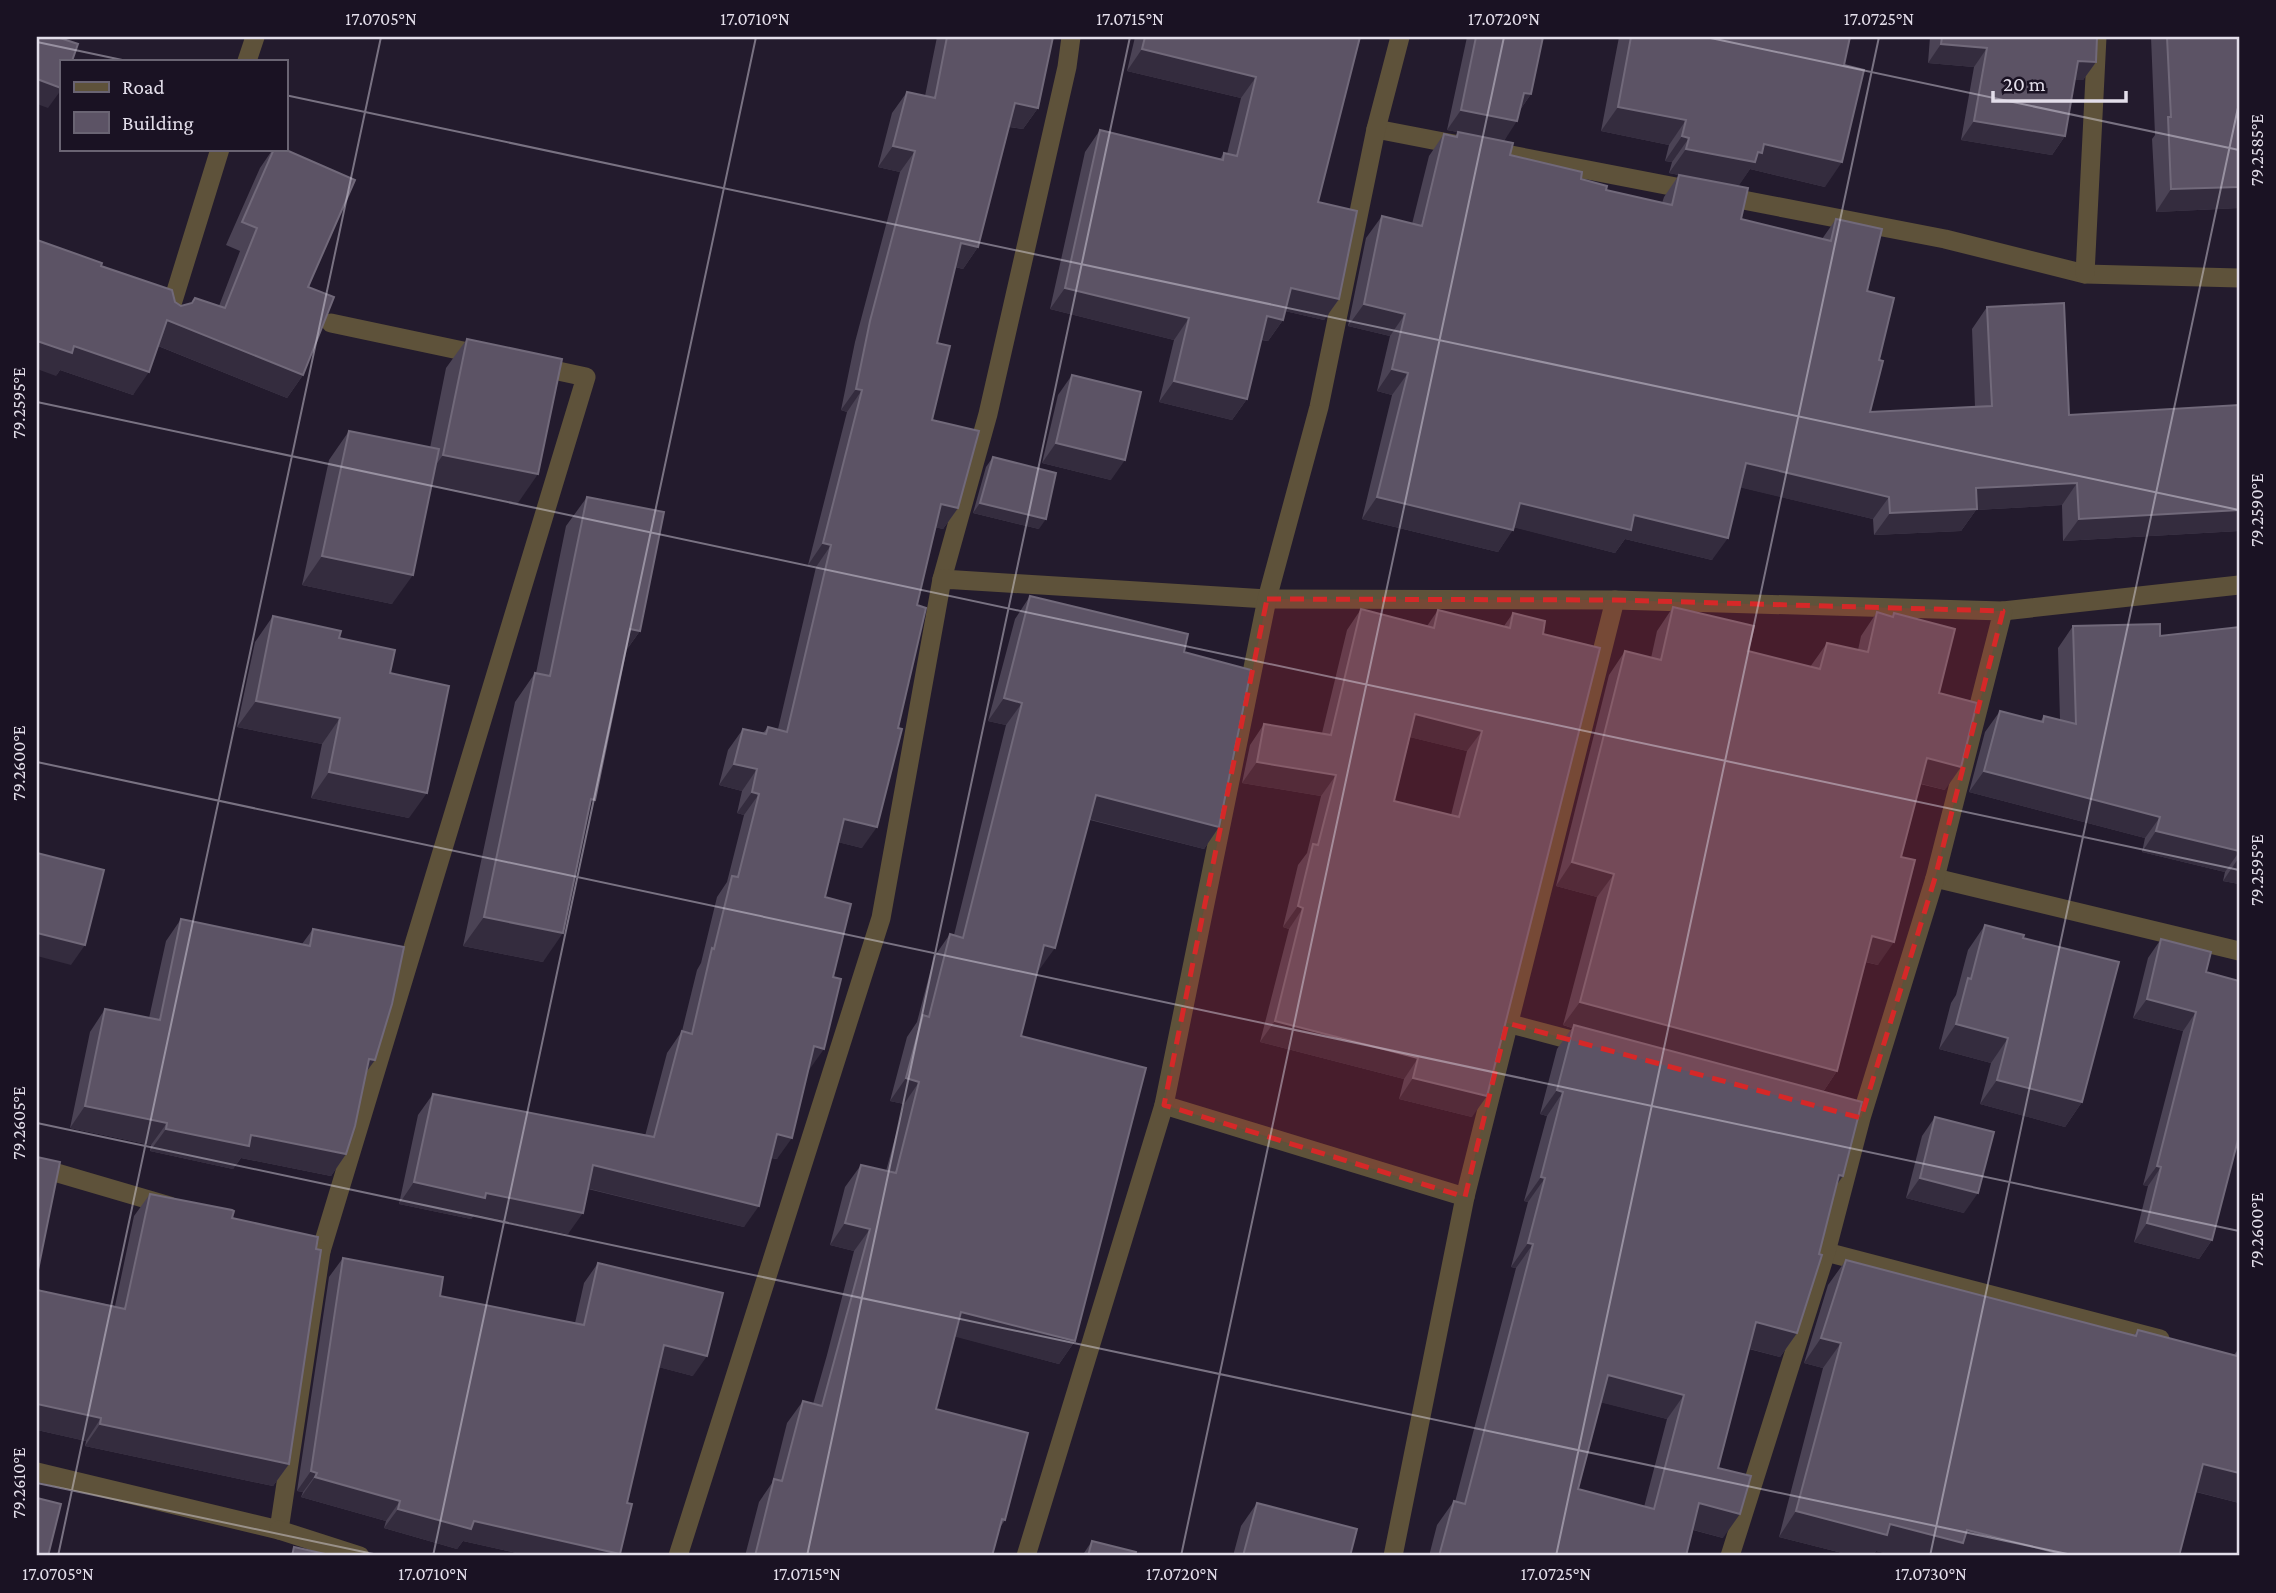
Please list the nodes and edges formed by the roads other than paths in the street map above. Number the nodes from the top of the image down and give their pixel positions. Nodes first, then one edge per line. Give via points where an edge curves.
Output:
1 (255, 37) edge
2 (1072, 37) edge
3 (1400, 37) edge
4 (2097, 37) edge
5 (247, 60) edge
6 (1376, 129) junction
7 (220, 150) edge
8 (2085, 274) junction
9 (2239, 278) edge
10 (168, 317) edge
11 (331, 323) edge
12 (942, 579) junction
13 (2239, 585) edge
14 (1267, 599) junction
15 (1615, 600) junction
16 (2003, 611) junction
17 (1935, 878) junction
18 (2239, 951) edge
19 (1507, 1023) junction
20 (1612, 1051) edge
21 (1164, 1105) junction
22 (37, 1167) edge
23 (1465, 1197) junction
24 (192, 1213) edge
25 (283, 1240) edge
26 (321, 1251) junction
27 (1826, 1252) junction
28 (2173, 1342) edge
29 (37, 1472) edge
30 (279, 1530) junction
31 (359, 1556) edge
32 (678, 1556) edge
33 (1026, 1556) edge
34 (1393, 1556) edge
35 (1730, 1556) edge

1 - 5 street
2 - 12 street via 988,414
3 - 6 street
4 - 8 street
6 - 8 street via 1945,239
6 - 14 street via 1319,407
7 - 10 street
8 - 9 street
11 - 26 street via 586,377
12 - 14 street
12 - 32 street via 881,918
13 - 16 street
14 - 15 street
14 - 21 street
15 - 16 street
15 - 19 street
16 - 17 street
17 - 18 street
17 - 27 street via 1854,1117
19 - 20 street
19 - 23 street
21 - 23 street
21 - 33 street
22 - 24 street
23 - 34 street
25 - 26 street
26 - 30 street
27 - 28 street
27 - 35 street
29 - 30 street
30 - 31 street

